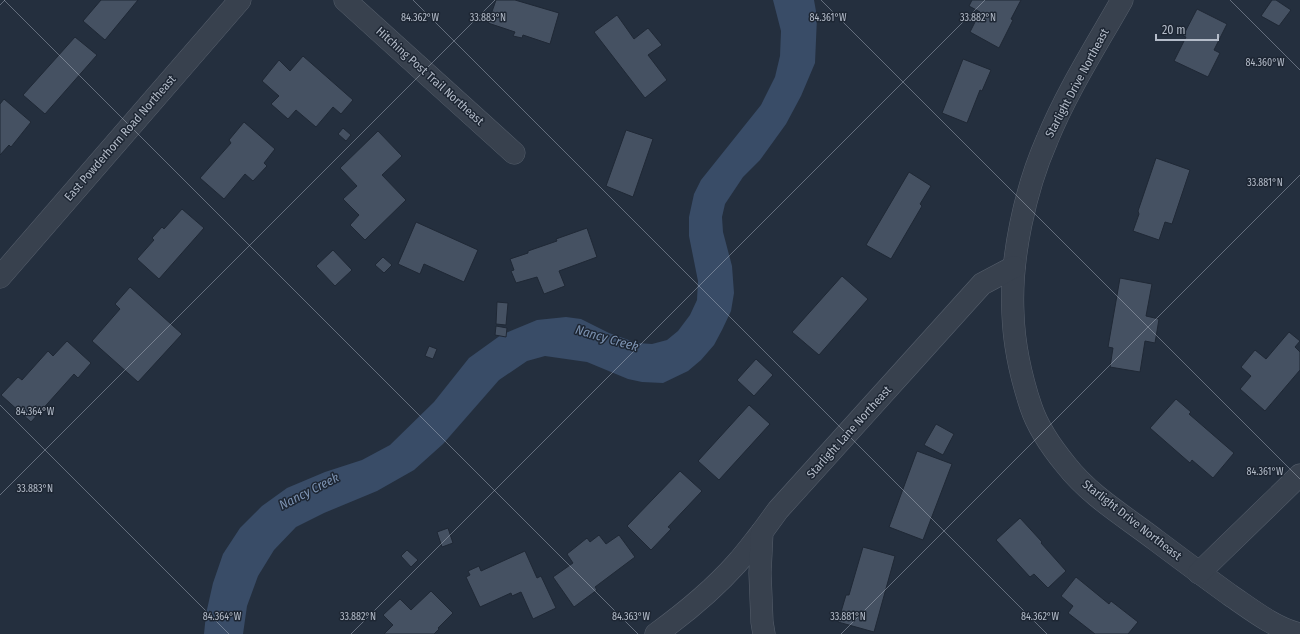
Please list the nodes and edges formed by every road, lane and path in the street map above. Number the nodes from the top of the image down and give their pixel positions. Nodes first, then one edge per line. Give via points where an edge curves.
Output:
1 (240, 0) edge
2 (345, 0) edge
3 (1122, 0) edge
4 (514, 153) dead end
5 (1014, 267) junction
6 (0, 276) edge
7 (1300, 475) edge
8 (762, 532) junction
9 (1199, 573) junction
10 (656, 634) edge
11 (764, 634) edge
12 (1299, 634) edge

1 - 6 street, East Powderhorn Road Northeast
2 - 4 street, Hitching Post Trail Northeast
3 - 5 street, Starlight Drive Northeast via 1065,100 1046,140 1021,224
5 - 8 street, Starlight Lane Northeast via 982,284 778,510
5 - 9 street, Starlight Drive Northeast via 1012,313 1018,359 1032,408 1047,439 1066,466 1090,491
7 - 9 street
8 - 10 street, Starlight Lane Northeast via 708,592
8 - 11 street via 760,573
9 - 12 street, Starlight Drive Northeast via 1266,620

